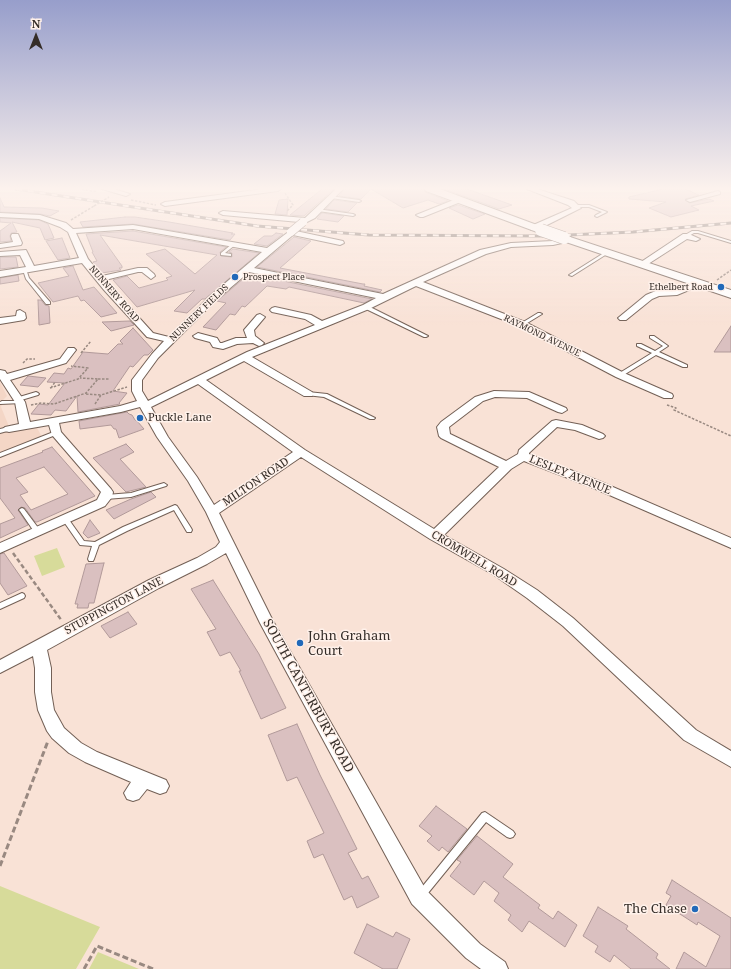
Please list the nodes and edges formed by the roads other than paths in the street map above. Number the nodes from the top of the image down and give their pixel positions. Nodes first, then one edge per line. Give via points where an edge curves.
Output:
1 (72, 234) edge
2 (173, 234) edge
3 (289, 234) edge
4 (301, 234) edge
5 (554, 234) edge
6 (689, 234) edge
7 (705, 234) edge
8 (15, 236) dead end
9 (686, 236) junction
10 (566, 238) junction
11 (696, 239) dead end
12 (338, 242) dead end
13 (731, 242) edge
14 (233, 245) junction
15 (0, 247) edge
16 (270, 251) junction
17 (608, 252) junction
18 (0, 254) edge
19 (230, 255) dead end
20 (84, 260) junction
21 (642, 264) junction
22 (248, 269) junction
23 (28, 270) junction
24 (152, 273) dead end
25 (0, 274) edge
26 (572, 275) dead end
27 (100, 279) junction
28 (417, 283) junction
29 (698, 283) junction
30 (731, 294) edge
31 (384, 297) junction
32 (48, 303) dead end
33 (366, 307) junction
34 (275, 310) dead end
35 (20, 313) dead end
36 (540, 314) dead end
37 (260, 317) dead end
38 (622, 319) dead end
39 (0, 321) edge
40 (522, 324) junction
41 (322, 325) junction
42 (198, 336) dead end
43 (426, 336) dead end
44 (652, 338) dead end
45 (171, 340) junction
46 (254, 340) junction
47 (639, 345) dead end
48 (267, 348) junction
49 (71, 350) dead end
50 (656, 354) junction
51 (245, 357) junction
52 (685, 366) dead end
53 (2, 375) edge
54 (618, 376) junction
55 (199, 380) junction
56 (36, 394) dead end
57 (308, 394) joint
58 (664, 398) road end
59 (21, 399) junction
60 (2, 403) dead end
61 (144, 404) junction
62 (562, 410) dead end
63 (372, 418) dead end
64 (25, 426) junction
65 (55, 427) junction
66 (4, 430) edge
67 (599, 436) dead end
68 (301, 452) junction
69 (0, 455) edge
70 (524, 457) junction
71 (507, 466) junction
72 (164, 485) dead end
73 (106, 497) junction
74 (22, 510) dead end
75 (212, 512) junction
76 (65, 520) junction
77 (189, 530) dead end
78 (37, 531) junction
79 (435, 536) junction
80 (96, 544) junction
81 (226, 544) junction
82 (726, 545) edge
83 (4, 547) edge
84 (91, 559) dead end
85 (22, 596) dead end
86 (0, 606) edge
87 (39, 647) junction
88 (0, 667) edge
89 (731, 760) edge
90 (144, 779) junction
91 (160, 786) dead end
92 (134, 793) dead end
93 (510, 834) dead end
94 (419, 898) junction
95 (498, 969) edge

1 - 20 street, NUNNERY ROAD
2 - 14 street
3 - 16 street, NUNNERY FIELDS
4 - 12 street
5 - 10 street, bridge
6 - 9 lane
7 - 13 lane
8 - 15 street via 18,243
9 - 11 street
9 - 21 street
10 - 17 street
10 - 28 street via 553,243 499,247
14 - 16 street
14 - 19 lane via 222,254
16 - 22 street, NUNNERY FIELDS
17 - 21 street
17 - 26 lane
18 - 23 street via 22,252
20 - 23 street
20 - 27 street, NUNNERY ROAD
21 - 29 street
22 - 31 street
22 - 45 street, NUNNERY FIELDS via 213,298
23 - 25 street
23 - 32 lane via 27,278
24 - 27 street via 138,270
27 - 45 street, NUNNERY ROAD via 150,335
28 - 31 street
28 - 40 street, RAYMOND AVENUE
29 - 30 street
29 - 38 street via 674,293 658,293 649,297
31 - 33 street
33 - 41 street
33 - 43 lane
34 - 41 street via 308,317
35 - 39 street via 21,318
36 - 40 lane
37 - 46 street via 249,330
40 - 54 street, RAYMOND AVENUE
41 - 48 street
42 - 46 street via 214,340 216,345 223,346 236,341
44 - 50 lane via 666,346
45 - 61 street, NUNNERY FIELDS via 137,380 137,392
46 - 48 street
47 - 50 lane
48 - 51 street
49 - 53 street via 63,361
50 - 52 lane
50 - 54 lane
51 - 55 street
51 - 57 street
53 - 59 street
54 - 58 street, RAYMOND AVENUE via 668,396
55 - 61 street
55 - 68 street, CROMWELL ROAD
56 - 59 lane
57 - 63 lane via 325,395
59 - 60 lane
59 - 64 street
61 - 65 street
61 - 75 street, SOUTH CANTERBURY ROAD
62 - 71 street via 545,407 529,395 486,396 443,427 445,436
64 - 65 street
64 - 66 street
65 - 69 lane
65 - 73 street via 107,492
67 - 70 street via 578,427 556,423 523,452
68 - 75 street, MILTON ROAD
68 - 79 street, CROMWELL ROAD
70 - 71 street, LESLEY AVENUE
70 - 82 street, LESLEY AVENUE via 595,484
71 - 79 street, LESLEY AVENUE
72 - 73 lane via 132,495
73 - 76 street via 101,503
74 - 78 lane
75 - 81 street, SOUTH CANTERBURY ROAD
76 - 78 street
76 - 80 lane via 82,542
77 - 80 lane via 175,507
78 - 83 street
79 - 89 street, CROMWELL ROAD via 532,594 568,622 690,735
80 - 84 lane
81 - 87 street, STUPPINGTON LANE via 221,550 202,561
81 - 94 street, SOUTH CANTERBURY ROAD
85 - 86 lane
87 - 88 street, STUPPINGTON LANE
87 - 90 street via 46,710 58,733 75,748 91,757
90 - 91 street
90 - 92 street
93 - 94 lane via 484,816
94 - 95 street, SOUTH CANTERBURY ROAD via 473,951

